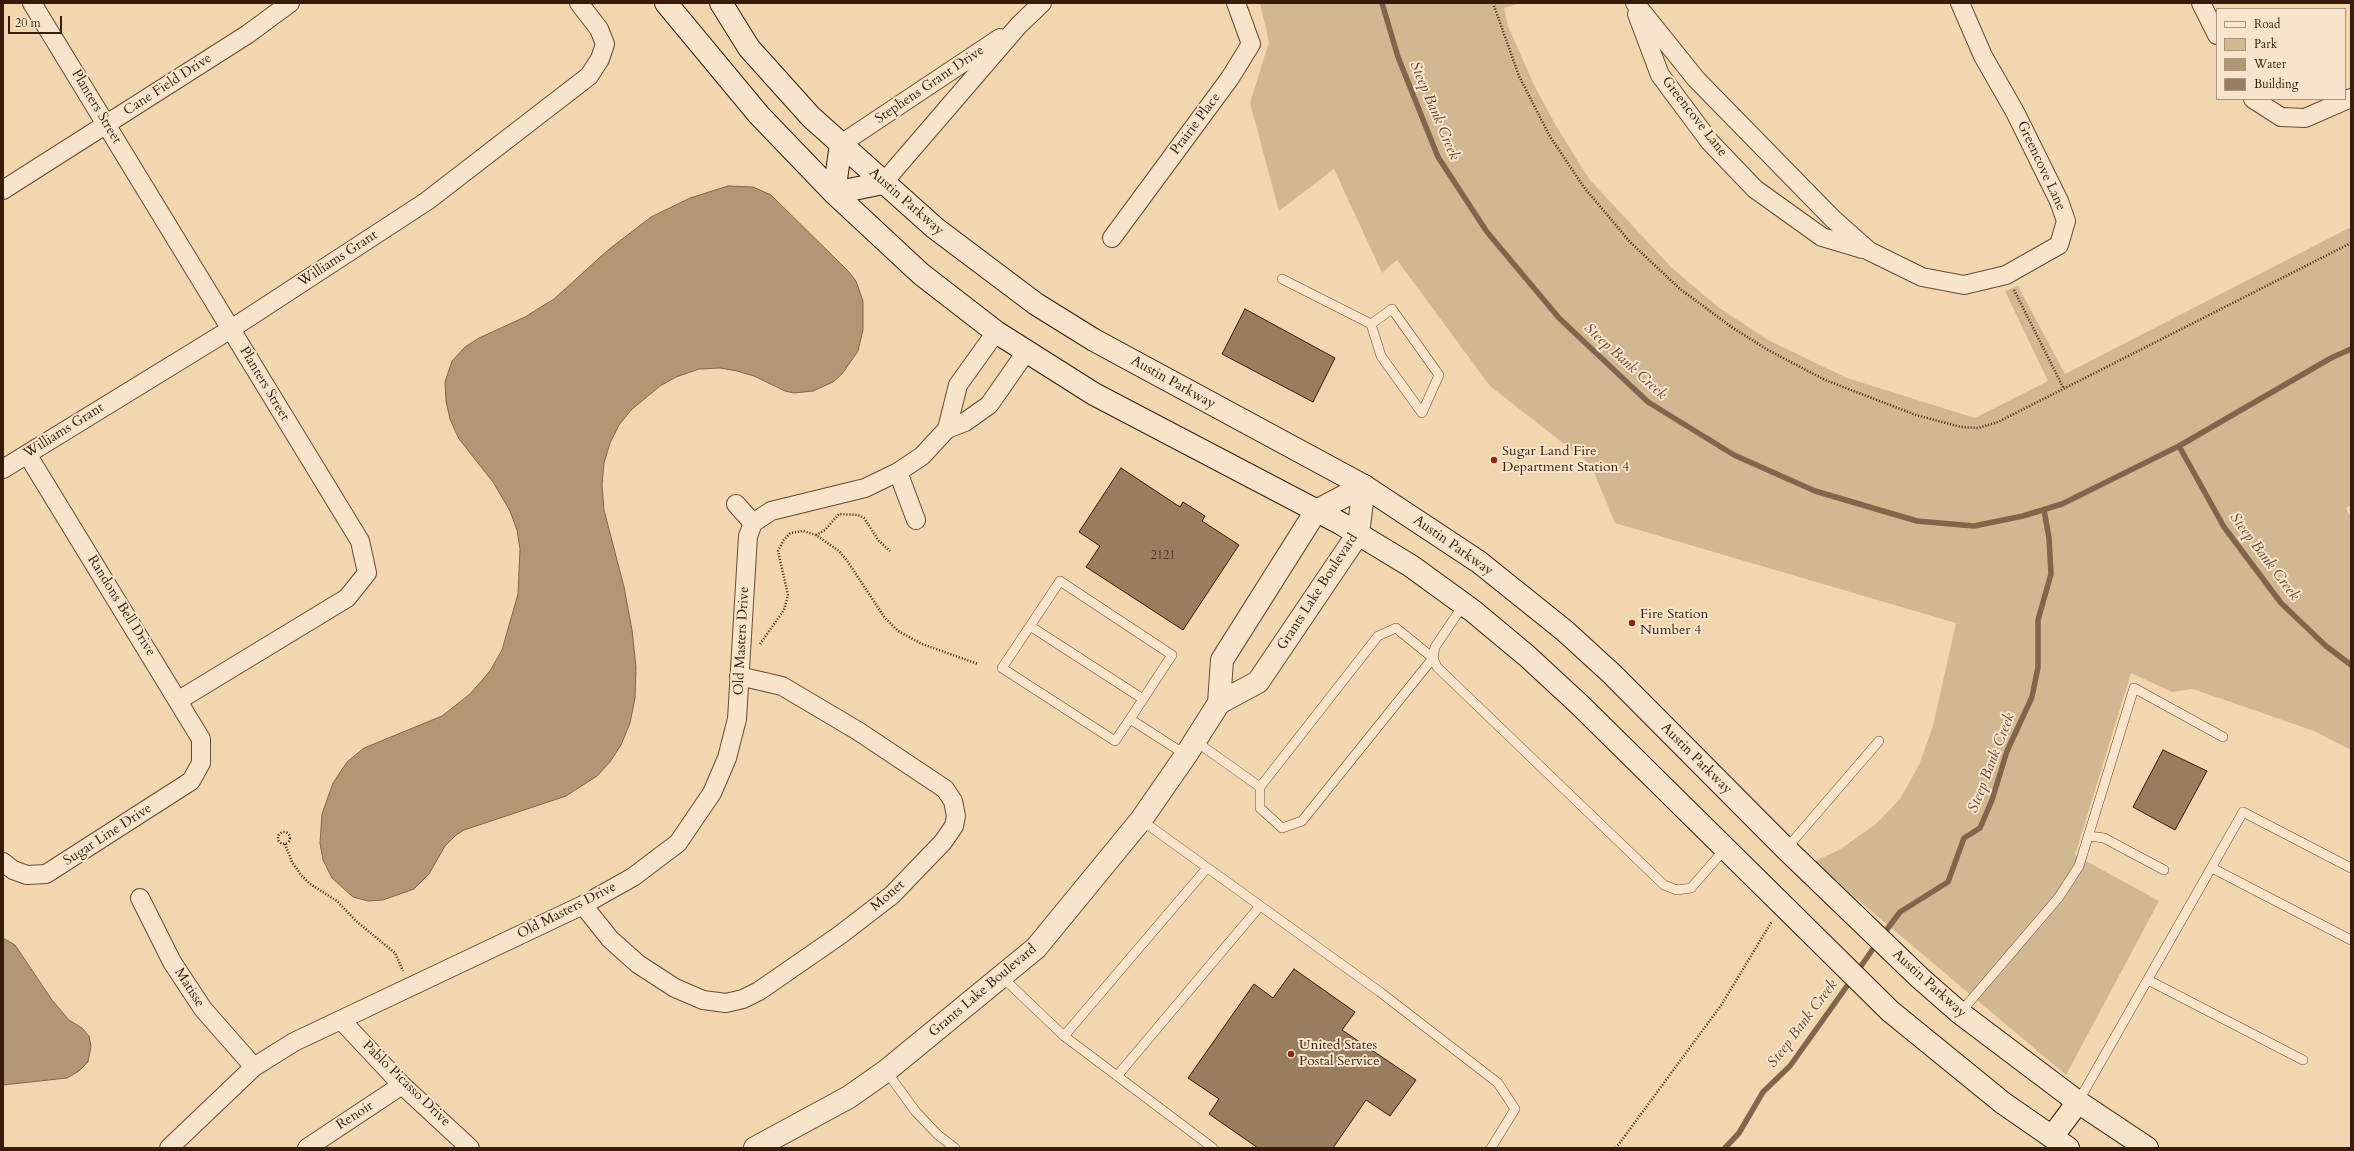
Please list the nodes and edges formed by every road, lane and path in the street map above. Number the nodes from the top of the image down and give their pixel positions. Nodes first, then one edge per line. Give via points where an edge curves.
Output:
1 (32, 3) edge
2 (290, 3) edge
3 (579, 3) edge
4 (666, 3) edge
5 (720, 3) edge
6 (1042, 3) edge
7 (1236, 3) edge
8 (1494, 3) edge
9 (1634, 3) edge
10 (1960, 3) edge
11 (2201, 3) edge
12 (1019, 25) junction
13 (2216, 33) edge
14 (2351, 98) edge
15 (2255, 100) edge
16 (106, 125) junction
17 (841, 144) junction
18 (883, 183) junction
19 (3, 190) edge
20 (834, 193) junction
21 (1112, 238) dead end
22 (2351, 244) edge
23 (1869, 252) junction
24 (2006, 275) junction
25 (1282, 279) dead end
26 (1371, 324) junction
27 (231, 329) junction
28 (996, 332) junction
29 (1026, 352) junction
30 (2064, 389) junction
31 (947, 429) junction
32 (27, 454) junction
33 (3, 469) edge
34 (898, 472) junction
35 (1364, 486) junction
36 (736, 504) dead end
37 (1316, 511) junction
38 (916, 520) dead end
39 (753, 523) junction
40 (1358, 534) junction
41 (816, 535) junction
42 (890, 551) dead end
43 (1464, 604) junction
44 (1030, 626) junction
45 (759, 650) dead end
46 (1433, 658) junction
47 (978, 664) dead end
48 (739, 676) junction
49 (1143, 699) junction
50 (179, 700) junction
51 (1219, 703) junction
52 (1130, 719) junction
53 (2223, 737) dead end
54 (1879, 741) dead end
55 (1190, 748) junction
56 (202, 762) joint
57 (1260, 787) junction
58 (1140, 820) junction
59 (2089, 836) junction
60 (285, 844) junction
61 (1786, 849) junction
62 (1725, 850) junction
63 (3, 862) edge
64 (1207, 868) junction
65 (2212, 868) junction
66 (2351, 868) edge
67 (2164, 870) dead end
68 (140, 898) dead end
69 (583, 905) junction
70 (1260, 906) junction
71 (1775, 917) dead end
72 (2351, 940) edge
73 (1002, 977) junction
74 (2148, 980) junction
75 (408, 988) junction
76 (1960, 1013) junction
77 (341, 1020) junction
78 (1064, 1036) junction
79 (2303, 1060) dead end
80 (254, 1067) junction
81 (886, 1071) junction
82 (1117, 1076) junction
83 (402, 1085) junction
84 (2078, 1102) junction
85 (2055, 1144) edge
86 (169, 1148) edge
87 (307, 1148) edge
88 (470, 1148) edge
89 (755, 1148) edge
90 (955, 1148) edge
91 (1212, 1148) edge
92 (1492, 1148) edge
93 (1616, 1148) edge
94 (2147, 1148) edge

1 - 16 street, Planters Street
2 - 16 street, Cane Field Drive via 248,34
3 - 27 street, Williams Grant via 599,29 605,44 600,59 589,76 427,201
4 - 20 main road via 759,115
5 - 17 main road, Austin Parkway via 749,48 812,117
6 - 12 street, Stephens Grant Drive
7 - 21 street, Prairie Place via 1251,44 1230,78
8 - 30 path via 1519,76 1549,135 1583,186 1630,242 1680,289 1733,328 1825,380 1916,415 1961,427 1978,428 1998,422
9 - 23 street, Greencove Lane via 1696,79 1832,219
9 - 23 street, Greencove Lane via 1660,75 1710,142 1755,188 1822,237
10 - 24 street, Greencove Lane via 1983,56 2015,112 2059,201 2066,221 2058,245
11 - 13 street
12 - 17 street, Stephens Grant Drive
12 - 18 street, Stephens Grant Drive
14 - 15 street via 2305,118 2281,117
16 - 19 street, Cane Field Drive
16 - 27 street, Planters Street
17 - 18 main road, Austin Parkway
17 - 20 main road
18 - 20 main road
18 - 35 main road, Austin Parkway via 978,262 1036,304 1094,340
20 - 28 main road via 922,274
22 - 30 path
23 - 24 street, Greencove Lane via 1922,277 1964,285
24 - 30 path
25 - 26 lane
26 - 26 lane via 1381,356 1422,413 1439,375 1392,309
27 - 32 street, Williams Grant
27 - 50 street, Planters Street via 360,541 367,573 347,598
28 - 29 main road
28 - 31 street via 958,385
29 - 31 street via 989,405 965,422
29 - 37 main road via 1094,394
31 - 34 street via 922,456
32 - 33 street, Williams Grant
32 - 50 street, Randons Bell Drive
34 - 38 street
34 - 39 street via 865,488 771,511
35 - 37 main road
35 - 40 main road, Grants Lake Boulevard
35 - 61 main road, Austin Parkway via 1478,562 1565,630
36 - 39 street
37 - 40 main road
37 - 51 main road, Grants Lake Boulevard via 1222,660
39 - 48 street, Old Masters Drive via 748,536
40 - 43 main road via 1411,566
40 - 51 main road, Grants Lake Boulevard via 1258,682
41 - 42 path via 825,530 839,514 858,515 864,518 878,541
41 - 45 path via 804,531 790,533 778,551 788,595 784,610 758,645
41 - 47 path via 828,542 848,562 885,618 898,631 922,644
43 - 46 lane via 1434,647
43 - 62 main road via 1527,656 1580,705
44 - 49 lane
44 - 49 lane via 1060,581 1172,655
44 - 52 lane via 1002,668 1114,742
46 - 57 lane via 1396,628 1378,636
46 - 57 lane via 1302,821 1282,828 1260,808
46 - 62 lane via 1437,667 1664,885 1677,890 1691,888
48 - 69 street, Old Masters Drive via 737,719 727,758 712,793 698,815 678,843 659,859
48 - 69 street, Monet via 782,686 858,731 945,789 953,801 956,816 954,826 943,842 892,895 759,991 744,999 726,1003 703,1000 675,988 638,964 610,939
49 - 52 lane
50 - 56 street, Randons Bell Drive via 201,739
51 - 55 main road, Grants Lake Boulevard
52 - 55 lane
53 - 59 lane via 2134,688
54 - 61 lane
55 - 57 lane
55 - 58 main road, Grants Lake Boulevard
56 - 63 street, Sugar Line Drive via 191,781 46,874 27,875 13,870
58 - 64 lane
58 - 73 main road, Grants Lake Boulevard via 1036,948
59 - 67 lane via 2104,838
59 - 76 lane via 2079,866 2059,897
60 - 60 path via 290,837 288,833 279,835 279,841
60 - 75 path via 292,862 310,884 337,901 356,921 395,953
61 - 76 main road, Austin Parkway
62 - 85 main road via 1890,1011
64 - 70 lane
64 - 78 lane
65 - 66 lane via 2243,812
65 - 72 lane
65 - 74 lane
68 - 80 street, Matisse via 172,962 202,1009
69 - 75 street, Old Masters Drive
70 - 82 lane
70 - 92 lane via 1380,992 1498,1083 1515,1109
71 - 93 path via 1722,1004
73 - 78 lane
73 - 81 main road, Grants Lake Boulevard
74 - 79 lane
74 - 84 lane
75 - 77 street, Old Masters Drive
76 - 84 main road, Austin Parkway
77 - 80 street, Old Masters Drive via 294,1042
77 - 83 street, Pablo Picasso Drive
78 - 82 lane
80 - 86 street, Old Masters Drive
81 - 89 main road, Grants Lake Boulevard via 849,1097
81 - 90 lane via 916,1112
82 - 91 lane
83 - 87 street, Renoir
83 - 88 street, Pablo Picasso Drive
84 - 85 main road
84 - 94 main road, Austin Parkway

